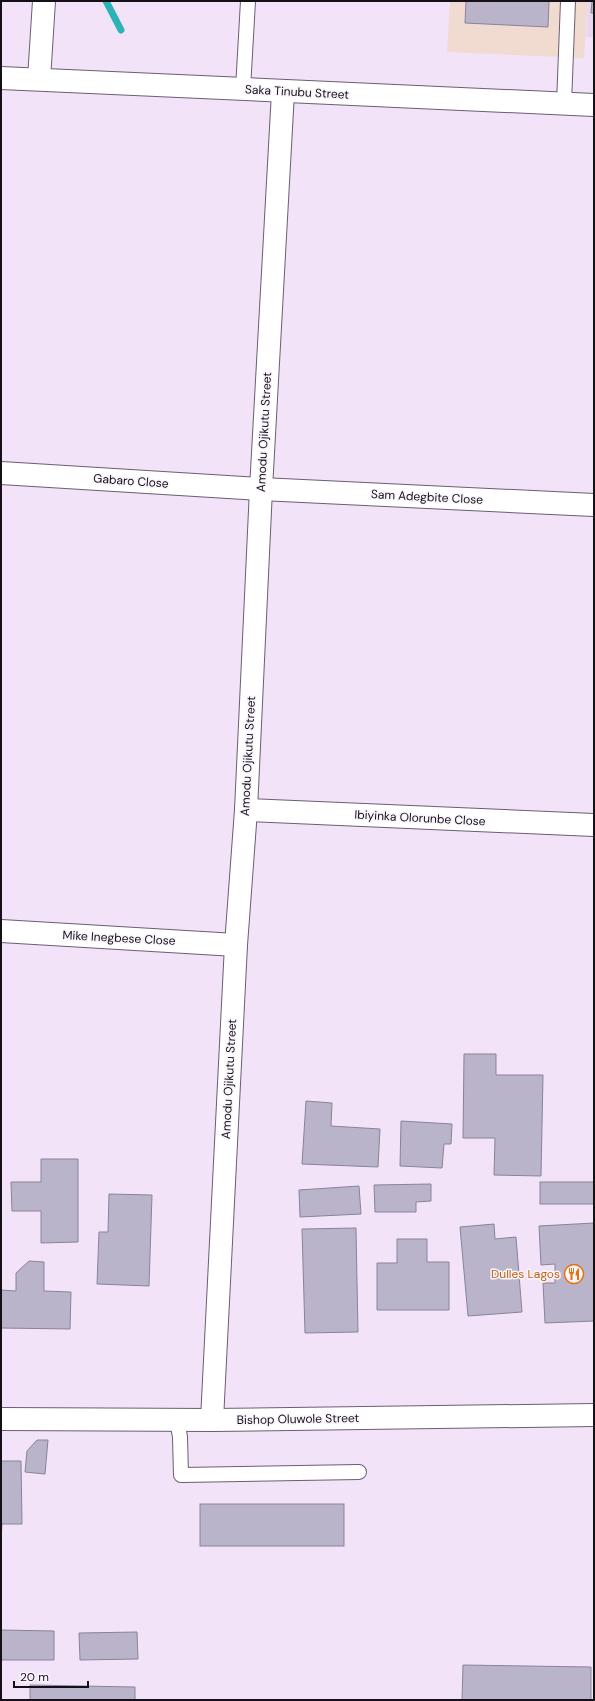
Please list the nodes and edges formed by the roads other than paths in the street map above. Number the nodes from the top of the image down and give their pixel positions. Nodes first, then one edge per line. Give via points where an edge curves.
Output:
1 (44, 1) edge
2 (248, 1) edge
3 (568, 1) edge
4 (1, 78) edge
5 (39, 79) junction
6 (243, 89) junction
7 (283, 92) junction
8 (564, 104) junction
9 (594, 106) edge
10 (1, 473) edge
11 (261, 489) junction
12 (594, 505) edge
13 (246, 810) junction
14 (594, 825) edge
15 (1, 931) edge
16 (236, 945) junction
17 (594, 1415) edge
18 (1, 1419) edge
19 (177, 1420) junction
20 (212, 1420) junction
21 (359, 1472) dead end

1 - 5 street
2 - 6 lane
3 - 8 lane
4 - 5 street, Saka Tinubu Street
5 - 6 street, Saka Tinubu Street
6 - 7 street, Saka Tinubu Street
7 - 8 street, Saka Tinubu Street
7 - 11 street, Amodu Ojikutu Street
8 - 9 street, Saka Tinubu Street
10 - 11 street, Gabaro Close
11 - 12 street, Sam Adegbite Close
11 - 13 street, Amodu Ojikutu Street
13 - 14 street, Ibiyinka Olorunbe Close
13 - 16 street, Amodu Ojikutu Street
15 - 16 street, Mike Inegbese Close
16 - 20 street, Amodu Ojikutu Street
17 - 20 street, Bishop Oluwole Street
18 - 19 street, Bishop Oluwole Street
19 - 20 street, Bishop Oluwole Street
19 - 21 lane via 181,1475

